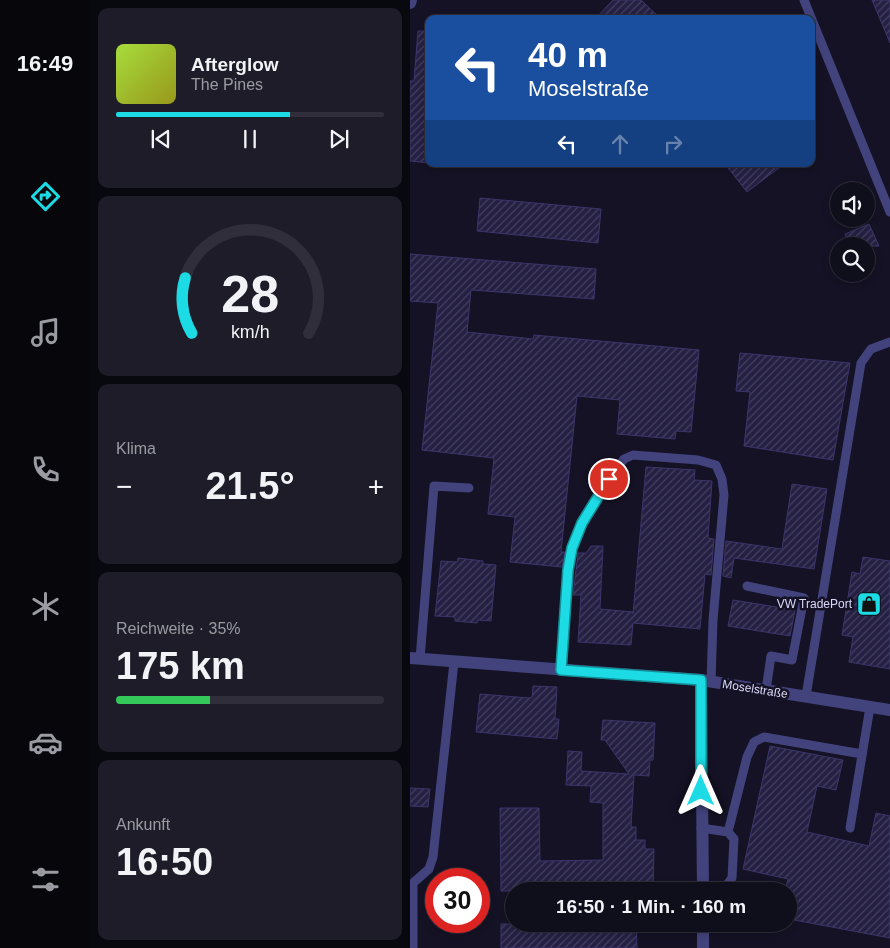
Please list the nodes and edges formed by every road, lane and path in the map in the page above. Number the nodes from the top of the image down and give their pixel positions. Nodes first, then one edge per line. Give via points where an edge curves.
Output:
1 (804, 0) edge
2 (810, 15) edge
3 (815, 27) edge
4 (890, 212) edge
5 (890, 342) edge
6 (468, 488) dead end
7 (747, 586) dead end
8 (415, 658) edge
9 (454, 662) junction
10 (561, 670) junction
11 (706, 681) junction
12 (766, 690) junction
13 (806, 696) junction
14 (870, 707) junction
15 (890, 710) edge
16 (862, 754) junction
17 (701, 828) junction
18 (850, 828) dead end
19 (728, 832) junction
20 (703, 882) edge
21 (729, 882) edge
22 (703, 932) edge
23 (413, 948) edge
24 (703, 948) edge

1 - 2 lane
3 - 4 lane
5 - 13 lane via 871,349 862,363
6 - 8 lane via 434,486
7 - 12 lane via 804,598 792,660 771,656
8 - 9 street, Moselstraße
9 - 10 street, Moselstraße
9 - 23 lane via 434,857 429,869 413,883
10 - 11 street, Moselstraße
10 - 11 lane via 572,548 582,523 609,479 624,459 633,455 698,460 716,465 722,479 724,495
11 - 12 street, Moselstraße
11 - 17 street
12 - 13 street, Moselstraße
13 - 14 street, Moselstraße
14 - 15 street, Moselstraße
14 - 16 lane
16 - 18 lane
16 - 19 lane via 764,737 754,742 746,757
17 - 19 lane
17 - 20 street
19 - 21 lane via 734,839 732,878
22 - 24 street

